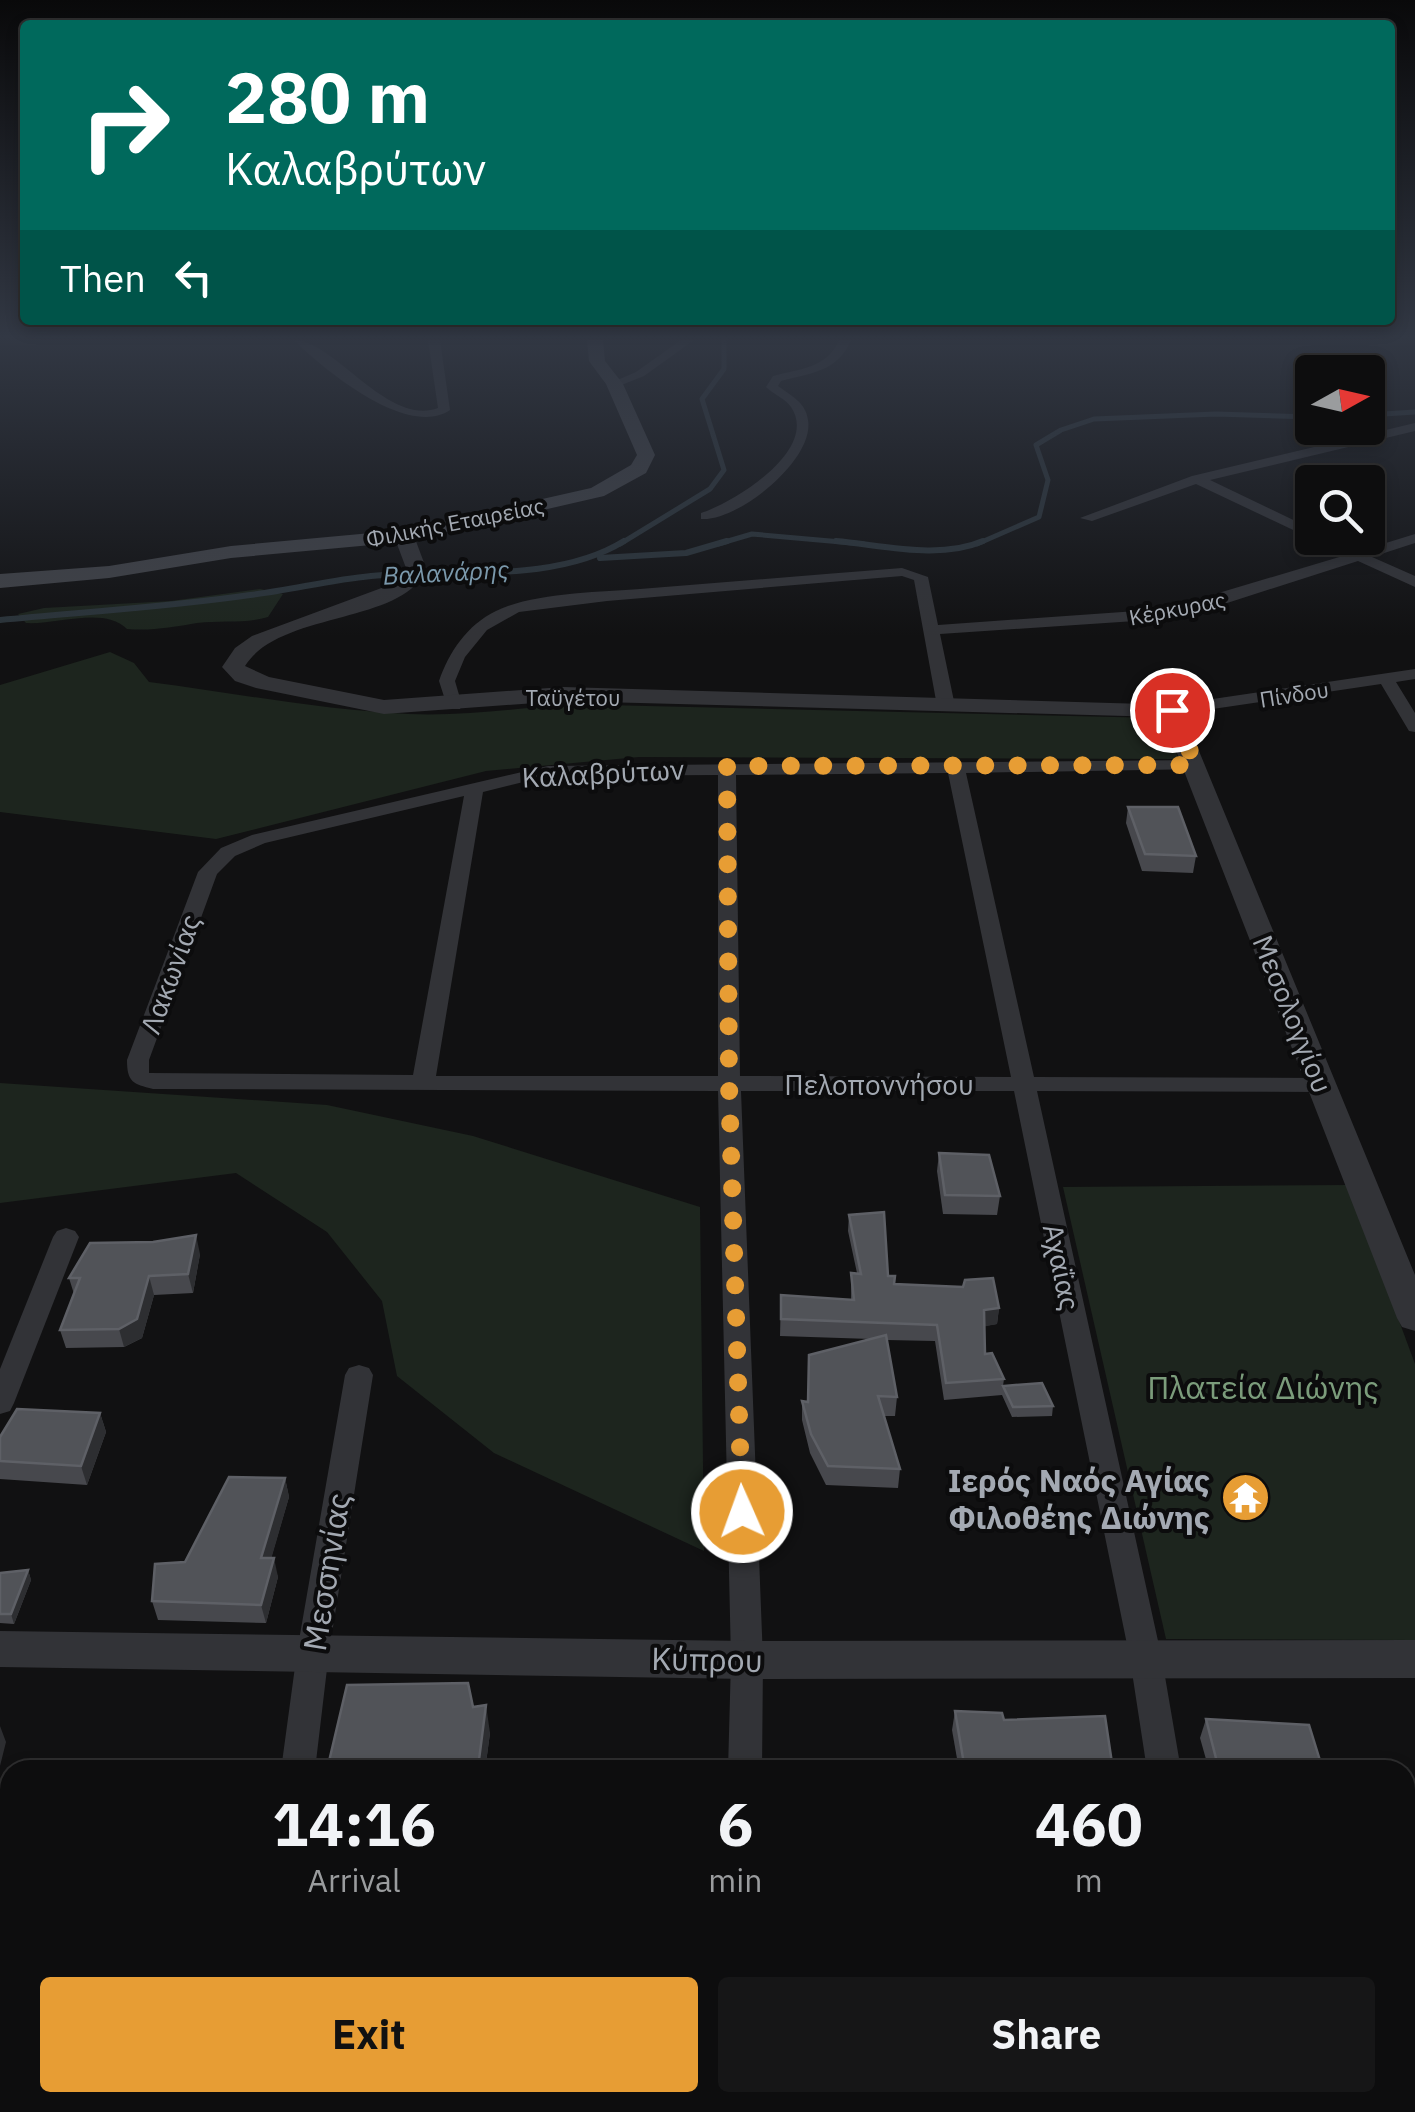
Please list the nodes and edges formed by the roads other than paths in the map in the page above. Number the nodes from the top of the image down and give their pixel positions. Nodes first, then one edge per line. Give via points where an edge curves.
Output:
1 (638, 439) edge
2 (798, 439) edge
3 (1367, 439) edge
4 (1197, 479) junction
5 (706, 516) dead end
6 (1086, 518) dead end
7 (1295, 526) edge
8 (1415, 538) edge
9 (1359, 556) junction
10 (410, 557) junction
11 (0, 581) edge
12 (1415, 582) edge
13 (930, 630) junction
14 (1415, 674) edge
15 (1386, 679) junction
16 (454, 705) junction
17 (946, 706) junction
18 (1172, 710) junction
19 (1415, 727) edge
20 (1196, 765) junction
21 (727, 766) junction
22 (956, 766) junction
23 (475, 787) junction
24 (208, 872) joint
25 (138, 1078) joint
26 (424, 1080) junction
27 (729, 1084) junction
28 (1024, 1084) junction
29 (1320, 1084) junction
30 (66, 1237) dead end
31 (1415, 1318) edge
32 (359, 1375) dead end
33 (0, 1403) edge
34 (0, 1649) edge
35 (312, 1652) junction
36 (1415, 1658) edge
37 (1146, 1659) junction
38 (747, 1660) junction
39 (299, 1760) edge
40 (745, 1760) edge
41 (1162, 1760) edge

1 - 10 main road, Φιλικής Εταιρείας via 646,459 611,486
2 - 5 street via 788,459 748,499
3 - 4 street
4 - 6 street
4 - 7 street
8 - 9 street, Κέρκυρας
9 - 12 street
9 - 13 street, Κέρκυρας via 1165,614
10 - 11 main road, Φιλικής Εταιρείας via 231,552
10 - 16 street, Ταϋγέτου via 387,595 260,640 233,668 264,683 359,704
13 - 16 street via 921,577 909,572 516,608 465,643 447,681
13 - 17 street
14 - 15 street, Πίνδου
15 - 18 street, Πίνδου
15 - 19 street
16 - 17 street, Ταϋγέτου via 562,694
17 - 18 street, Ταϋγέτου
18 - 20 street, Μεσολογγίου
20 - 22 street, Καλαβρύτων
20 - 29 street, Μεσολογγίου
21 - 22 street, Καλαβρύτων
21 - 23 street, Καλαβρύτων via 548,770
21 - 27 street
22 - 28 street, Αχαΐας
23 - 24 street, Καλαβρύτων via 259,839 228,852
23 - 26 street
24 - 25 street, Λακωνίας via 138,1060
25 - 26 street, Πελοποννήσου
26 - 27 street, Πελοποννήσου
27 - 28 street, Πελοποννήσου
27 - 38 street
28 - 29 street, Πελοποννήσου
28 - 37 street, Αχαΐας
29 - 31 street, Μεσολογγίου
30 - 33 street
32 - 35 street, Μεσσηνίας
34 - 35 street, Κύπρου
35 - 38 street, Κύπρου
35 - 39 street, Μεσσηνίας
36 - 37 street, Κύπρου
37 - 38 street, Κύπρου
37 - 41 street, Αχαΐας
38 - 40 street

